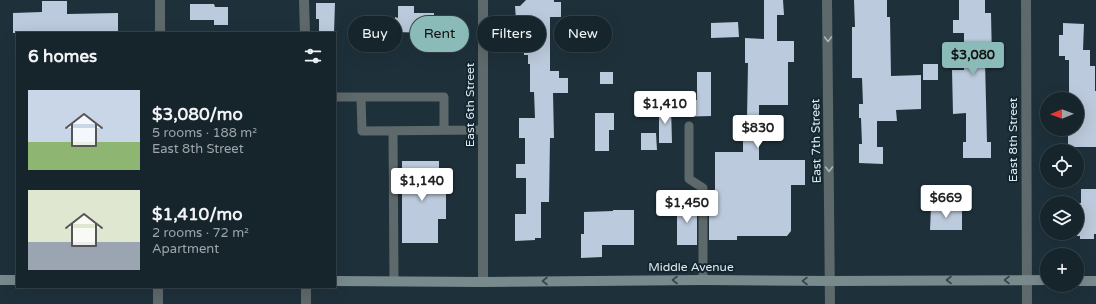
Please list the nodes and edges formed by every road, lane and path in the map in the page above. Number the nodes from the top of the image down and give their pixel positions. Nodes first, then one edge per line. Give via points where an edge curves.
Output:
1 (160, 0) edge
2 (304, 0) edge
3 (484, 0) edge
4 (827, 0) edge
5 (1026, 0) edge
6 (160, 32) edge
7 (305, 32) edge
8 (336, 97) edge
9 (361, 97) junction
10 (689, 126) dead end
11 (444, 130) junction
12 (483, 130) junction
13 (392, 131) junction
14 (0, 280) edge
15 (16, 280) edge
16 (704, 280) junction
17 (1026, 280) junction
18 (1040, 280) edge
19 (336, 281) edge
20 (394, 281) junction
21 (830, 281) junction
22 (1084, 281) edge
23 (1096, 281) edge
24 (483, 282) junction
25 (158, 288) edge
26 (306, 288) edge
27 (158, 304) edge
28 (306, 304) edge
29 (830, 304) edge
30 (1027, 304) edge

1 - 6 street
2 - 7 street
3 - 12 street, East 6th Street
4 -> 21 street, East 7th Street
5 - 17 street, East 8th Street
8 - 9 lane
9 - 11 lane via 444,97
9 - 13 lane via 362,131
10 - 16 lane via 689,179 704,188
11 - 12 lane
11 - 13 lane
12 - 24 street, East 6th Street
13 - 20 lane
14 - 15 main road
21 -> 16 main road, Middle Avenue
16 -> 24 main road, Middle Avenue
17 - 18 main road, Middle Avenue
17 -> 21 main road, Middle Avenue
17 - 30 street, East 8th Street
19 - 20 main road, Middle Avenue
20 - 24 main road, Middle Avenue
21 - 29 street, East 7th Street
22 - 23 main road
25 - 27 street
26 - 28 street

